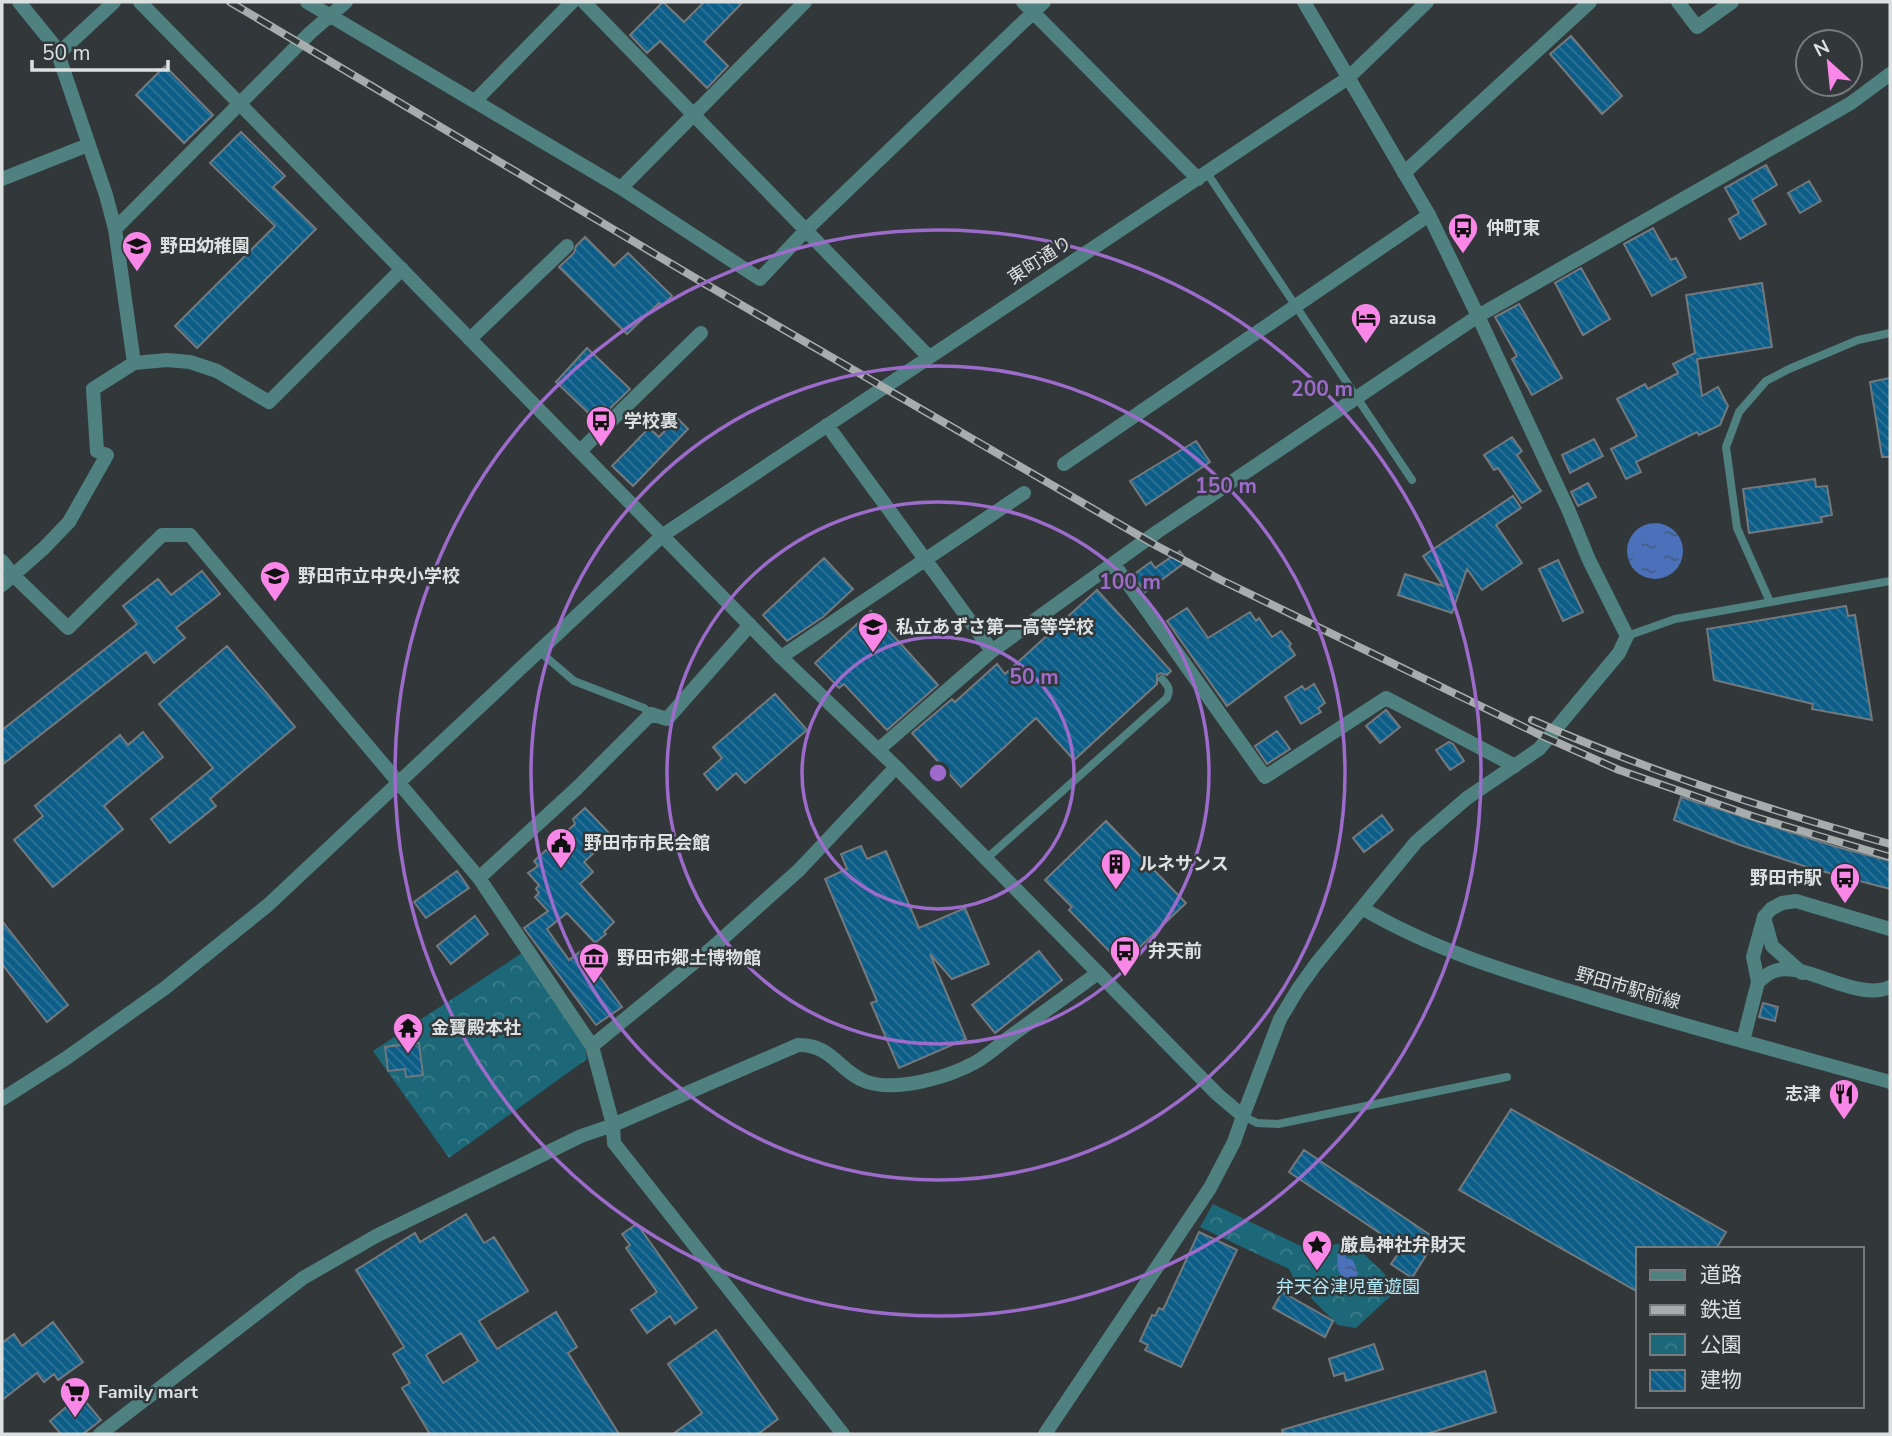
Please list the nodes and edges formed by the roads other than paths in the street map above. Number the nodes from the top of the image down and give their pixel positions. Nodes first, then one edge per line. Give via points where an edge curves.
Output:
1 (19, 2) edge
2 (114, 2) edge
3 (140, 2) edge
4 (307, 2) edge
5 (345, 2) edge
6 (572, 2) edge
7 (584, 2) edge
8 (805, 2) edge
9 (1304, 2) edge
10 (1427, 2) edge
11 (1590, 2) edge
12 (1678, 2) edge
13 (1732, 2) edge
14 (1034, 5) edge
15 (331, 15) junction
16 (58, 54) junction
17 (1890, 74) edge
18 (1348, 78) junction
19 (475, 100) junction
20 (242, 104) junction
21 (694, 114) junction
22 (88, 145) junction
23 (1404, 173) junction
24 (1202, 176) junction
25 (2, 179) edge
26 (621, 188) junction
27 (1429, 215) junction
28 (115, 229) junction
29 (806, 230) junction
30 (567, 246) dead end
31 (402, 270) junction
32 (1295, 305) junction
33 (1478, 316) junction
34 (1890, 332) edge
35 (701, 333) dead end
36 (470, 339) junction
37 (929, 357) junction
38 (134, 363) junction
39 (1356, 398) junction
40 (827, 425) junction
41 (580, 451) junction
42 (1064, 464) dead end
43 (1412, 480) dead end
44 (1024, 493) dead end
45 (663, 535) junction
46 (926, 559) junction
47 (2, 561) edge
48 (1114, 564) junction
49 (7, 580) edge
50 (1890, 581) edge
51 (1770, 601) junction
52 (750, 625) junction
53 (1627, 636) junction
54 (539, 650) junction
55 (992, 651) junction
56 (781, 657) junction
57 (1162, 680) dead end
58 (651, 713) junction
59 (878, 750) junction
60 (1515, 766) junction
61 (896, 767) junction
62 (398, 784) junction
63 (986, 859) junction
64 (478, 877) junction
65 (1362, 908) junction
66 (1764, 917) junction
67 (1890, 929) edge
68 (1098, 973) junction
69 (1802, 973) junction
70 (1758, 982) junction
71 (1890, 987) edge
72 (1743, 1041) junction
73 (592, 1046) junction
74 (1507, 1077) dead end
75 (1890, 1082) edge
76 (2, 1100) edge
77 (1243, 1116) junction
78 (613, 1125) junction
79 (100, 1434) edge
80 (843, 1434) edge
81 (1045, 1434) edge

1 - 16 street
2 - 16 street
3 - 20 street
4 - 15 street
5 - 15 street
6 - 19 street
7 - 21 street
8 - 21 street
9 - 18 street
10 - 18 street, 東町通り
11 - 23 street
12 - 13 street via 1698,27
14 - 24 street
14 - 29 street
15 - 19 street
15 - 20 street
16 - 22 street
17 - 33 street via 1851,103
18 - 23 street
18 - 24 street, 東町通り
19 - 26 street
20 - 28 street
20 - 31 street
21 - 26 street
21 - 29 street
22 - 25 street
22 - 28 street
23 - 27 street
24 - 32 lane
24 - 37 street, 東町通り
26 - 29 street via 760,279
27 - 32 street
27 - 33 street
28 - 38 street
29 - 37 street
30 - 36 street
31 - 36 street
31 - 38 street via 269,401 217,371 190,362
32 - 39 lane
32 - 42 street
33 - 39 street
33 - 53 street
34 - 51 lane via 1858,340 1766,381 1739,412 1726,447 1737,528
35 - 41 street
36 - 41 street
37 - 40 street, 東町通り
38 - 49 street via 93,389 97,451 107,455 69,522
39 - 43 lane
39 - 48 street
40 - 45 street, 東町通り
40 - 46 street
41 - 45 street
44 - 46 street
45 - 52 street
45 - 54 street, 東町通り
46 - 55 street
46 - 56 street
47 - 49 street
48 - 55 street
48 - 60 street via 1265,777 1386,698
49 - 62 street via 68,628 162,535 190,535
50 - 51 lane
51 - 53 lane via 1675,619
52 - 56 street
52 - 58 street via 667,719
53 - 60 street via 1619,653 1539,749
54 - 58 lane via 574,681
54 - 62 street, 東町通り
55 - 59 street
56 - 59 street
57 - 63 lane via 1170,692 1167,698
58 - 64 street via 577,788
59 - 61 street
60 - 65 street via 1467,798 1416,842
61 - 63 street
61 - 73 street via 799,870
62 - 64 street
62 - 76 street, 東町通り via 268,905 166,988
63 - 68 street
64 - 73 street
65 - 72 street, 野田市駅前線 via 1483,964
65 - 77 street via 1310,972 1280,1019
66 - 67 street via 1782,903 1796,901
66 - 69 street via 1773,946
66 - 70 street via 1753,957
68 - 77 street
68 - 78 street via 975,1062 940,1076 897,1087 866,1082 828,1053 813,1045 798,1045
69 - 70 street via 1780,970
69 - 71 street via 1871,992
70 - 72 street
72 - 75 street, 野田市駅前線
73 - 78 street
74 - 77 lane via 1278,1124 1257,1123
77 - 81 street via 1210,1188
78 - 79 street via 376,1236 303,1278
78 - 80 street via 614,1143 636,1174

